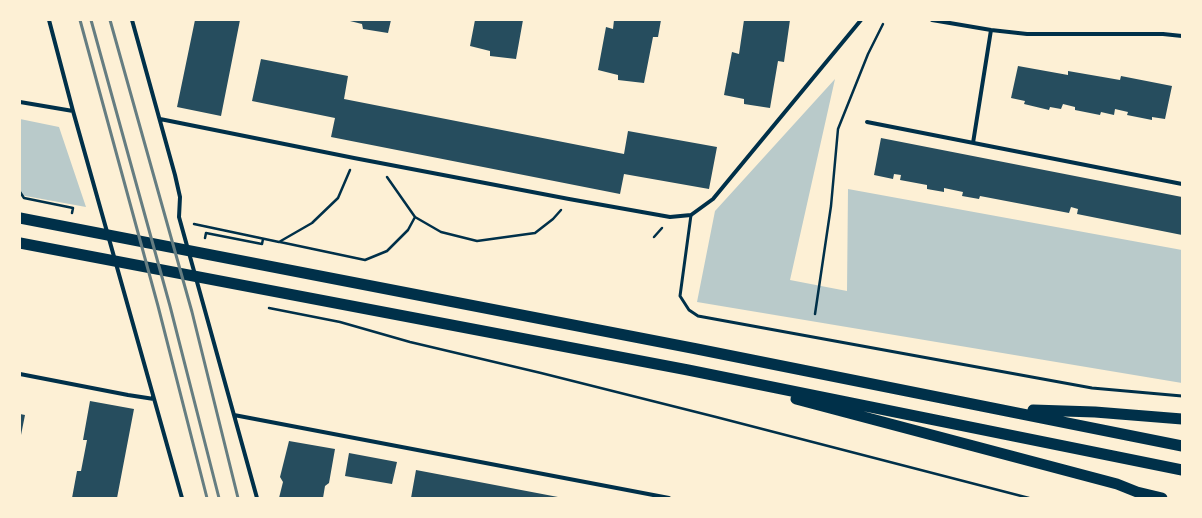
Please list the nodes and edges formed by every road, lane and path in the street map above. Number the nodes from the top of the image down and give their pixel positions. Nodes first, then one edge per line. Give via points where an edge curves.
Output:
1 (49, 20) edge
2 (132, 20) edge
3 (861, 20) edge
4 (932, 20) edge
5 (883, 24) dead end
6 (991, 30) junction
7 (1182, 36) edge
8 (20, 102) edge
9 (73, 112) junction
10 (160, 119) junction
11 (867, 122) dead end
12 (973, 143) junction
13 (354, 158) junction
14 (374, 162) junction
15 (1182, 184) edge
16 (20, 192) edge
17 (73, 208) dead end
18 (561, 209) dead end
19 (691, 215) junction
20 (414, 217) junction
21 (20, 218) edge
22 (189, 223) dead end
23 (663, 227) dead end
24 (206, 233) dead end
25 (654, 237) dead end
26 (263, 239) junction
27 (279, 242) junction
28 (20, 243) edge
29 (265, 308) dead end
30 (815, 314) dead end
31 (688, 370) junction
32 (20, 374) edge
33 (1182, 396) edge
34 (154, 399) junction
35 (1000, 409) junction
36 (234, 415) junction
37 (1182, 419) edge
38 (1182, 446) edge
39 (1182, 470) edge
40 (182, 498) edge
41 (258, 498) edge
42 (669, 498) edge
43 (1029, 498) edge
44 (1162, 498) edge

1 - 9 street
2 - 10 street
3 - 19 street via 713,199
4 - 6 street
5 - 30 path via 838,129 831,206
6 - 7 street via 1027,34
6 - 12 street
8 - 9 street
9 - 34 street
10 - 13 street
10 - 36 street via 180,197 179,217
11 - 12 street
12 - 15 street
13 - 14 street
13 - 27 path via 338,198 312,223
14 - 19 street via 670,217
14 - 20 path via 386,175
16 - 17 path via 24,198
18 - 20 path via 535,233 477,240 441,232
19 - 33 lane via 680,296 689,310 698,316 1092,388
20 - 27 path via 408,230 387,251 365,260
21 - 35 highway
22 - 26 path
23 - 25 path
24 - 26 path via 262,244
26 - 27 path
28 - 31 highway
29 - 43 path via 340,322 410,342 709,415
31 - 39 highway
31 - 44 highway
32 - 34 street
34 - 40 street
35 - 37 highway via 1095,412
35 - 38 highway
36 - 41 street
36 - 42 street

